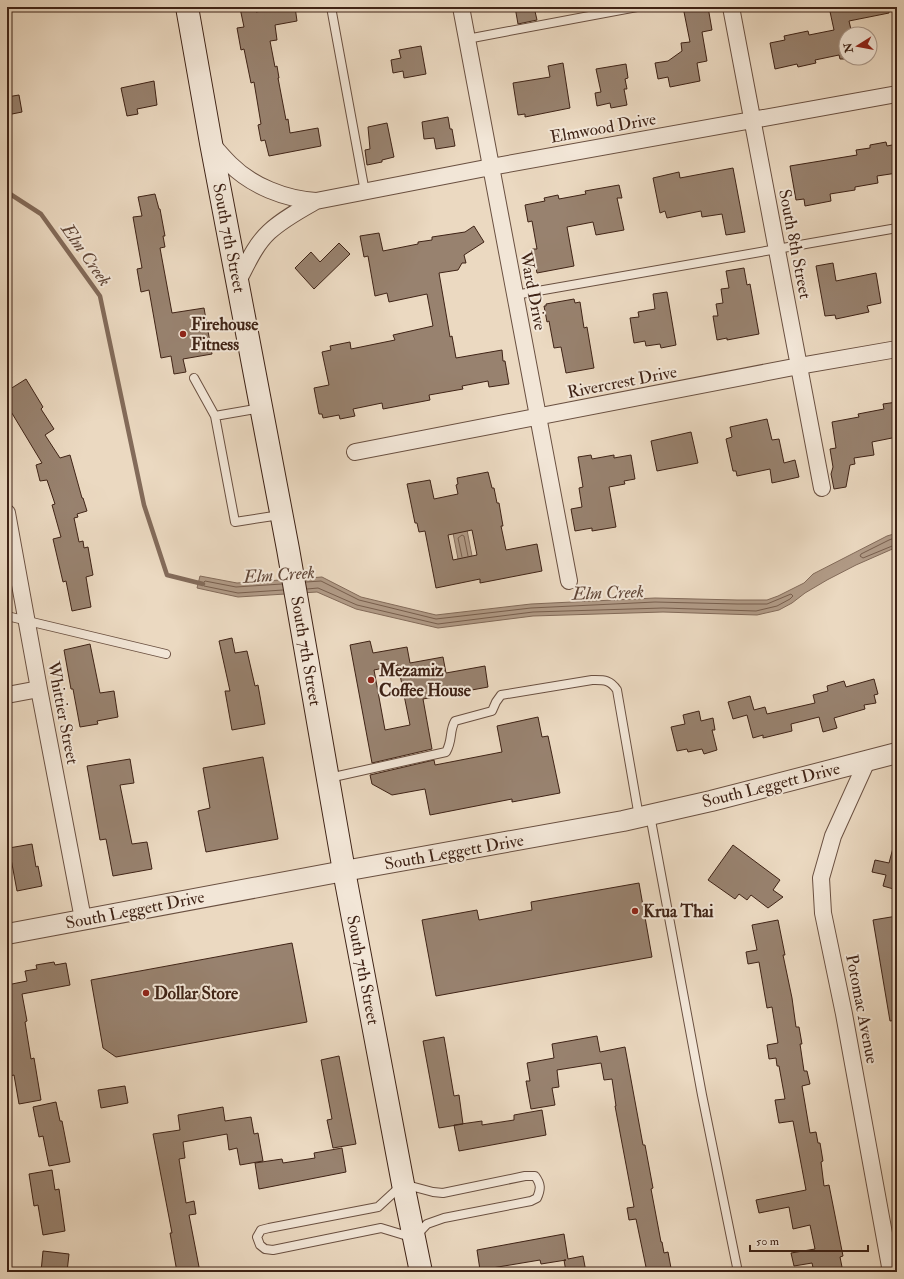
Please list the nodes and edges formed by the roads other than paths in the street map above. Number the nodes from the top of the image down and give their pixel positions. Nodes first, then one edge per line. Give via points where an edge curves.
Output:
1 (187, 7) edge
2 (331, 7) edge
3 (461, 7) edge
4 (637, 7) edge
5 (731, 7) edge
6 (467, 38) junction
7 (897, 94) edge
8 (752, 120) junction
9 (211, 143) junction
10 (491, 167) junction
11 (365, 192) junction
12 (316, 201) junction
13 (897, 228) edge
14 (777, 249) junction
15 (238, 282) junction
16 (515, 295) junction
17 (897, 349) edge
18 (799, 366) junction
19 (194, 378) dead end
20 (262, 408) junction
21 (215, 416) junction
22 (538, 417) junction
23 (355, 452) dead end
24 (822, 488) dead end
25 (7, 513) edge
26 (281, 515) junction
27 (569, 581) dead end
28 (7, 616) edge
29 (26, 621) junction
30 (166, 654) dead end
31 (38, 689) junction
32 (7, 695) edge
33 (897, 753) edge
34 (867, 761) junction
35 (328, 778) junction
36 (645, 816) junction
37 (344, 871) junction
38 (83, 919) junction
39 (7, 934) edge
40 (403, 1184) junction
41 (414, 1238) junction
42 (421, 1272) edge
43 (738, 1272) edge
44 (891, 1272) edge

1 - 9 main road, South 7th Street
2 - 11 lane
3 - 6 street, Ward Drive
4 - 6 lane
5 - 8 street, South 8th Street
6 - 10 street, Ward Drive
7 - 8 street, Elmwood Drive
8 - 10 street, Elmwood Drive
8 - 14 street, South 8th Street
9 - 12 street, Elmwood Drive via 243,175 262,186 300,200
9 - 15 main road, South 7th Street
10 - 11 street, Elmwood Drive
10 - 16 street, Ward Drive
11 - 12 street, Elmwood Drive
12 - 15 street, Elmwood Drive via 269,232 257,246
13 - 14 lane
14 - 16 lane
14 - 18 street, South 8th Street
15 - 20 main road, South 7th Street
16 - 22 street, Ward Drive
17 - 18 street, Rivercrest Drive
18 - 22 street, Rivercrest Drive
18 - 24 street, South 8th Street
19 - 21 lane
20 - 21 lane
20 - 26 main road, South 7th Street
21 - 26 lane via 235,522
22 - 23 street, Rivercrest Drive
22 - 27 street, Ward Drive
25 - 29 street, Whittier Street
26 - 35 main road, South 7th Street
28 - 29 lane
29 - 30 lane
29 - 31 street, Whittier Street
31 - 32 street
31 - 38 street, Whittier Street
33 - 34 street, South Leggett Drive
34 - 36 street, South Leggett Drive
34 - 44 street, Potomac Avenue via 833,836 821,878 823,913
35 - 36 lane via 446,752 450,746 452,725 455,721 492,711 502,695 599,680 613,684 617,690
35 - 37 main road, South 7th Street
36 - 37 street, South Leggett Drive via 525,840
36 - 43 lane
37 - 38 street, South Leggett Drive
37 - 40 main road, South 7th Street
38 - 39 street, South Leggett Drive
40 - 41 main road, South 7th Street
40 - 41 lane via 443,1193 525,1176 535,1176 540,1182 537,1198 531,1201 444,1218 427,1224
40 - 41 lane via 378,1207 269,1228 261,1230 257,1237 265,1249 274,1250 381,1228
41 - 42 main road, South 7th Street

